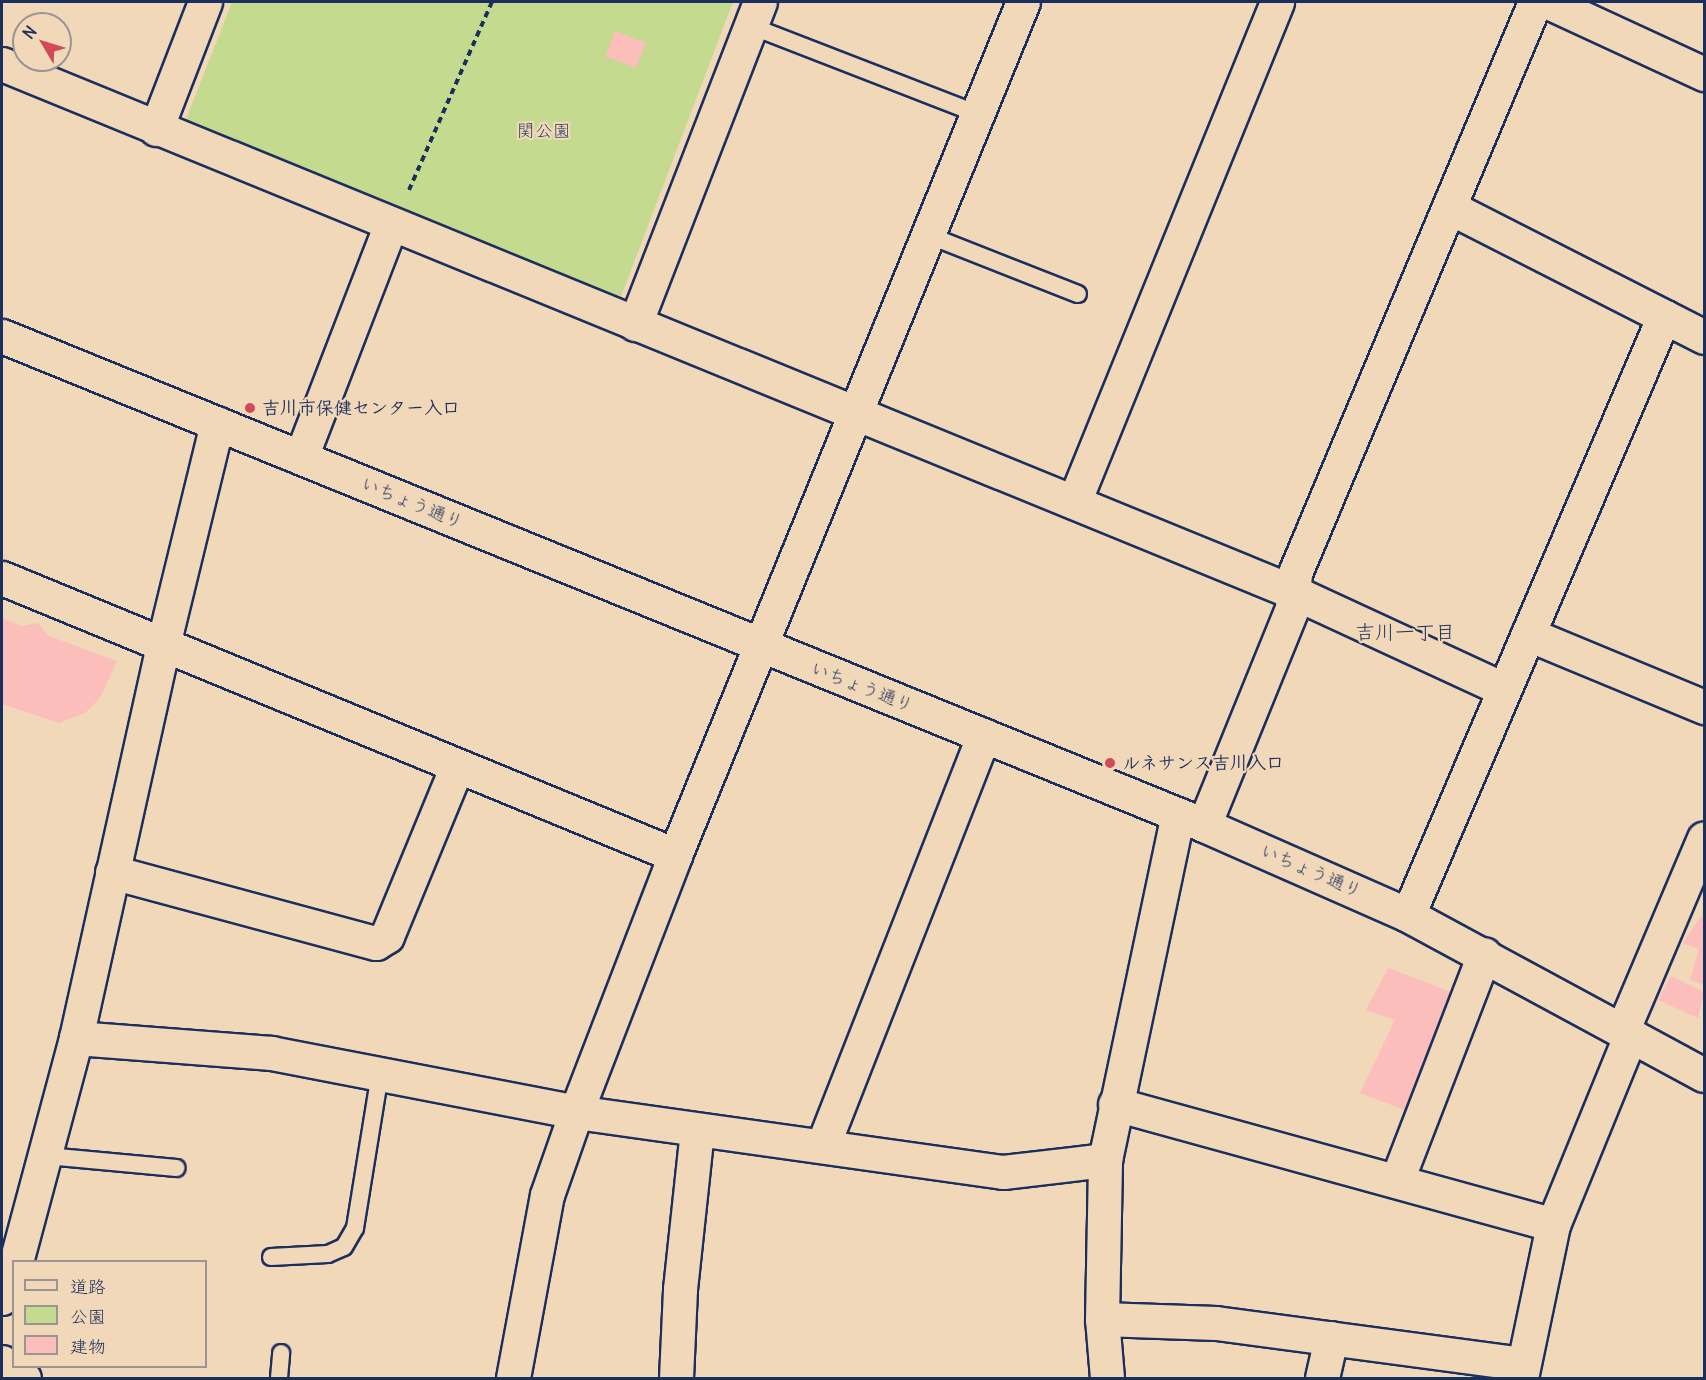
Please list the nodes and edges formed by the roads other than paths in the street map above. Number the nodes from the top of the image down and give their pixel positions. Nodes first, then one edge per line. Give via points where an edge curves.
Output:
1 (206, 2) edge
2 (1023, 2) edge
3 (1277, 2) edge
4 (1535, 2) edge
5 (1548, 2) edge
6 (756, 14) edge
7 (2, 64) edge
8 (1704, 74) edge
9 (978, 114) junction
10 (156, 129) junction
11 (1449, 207) junction
12 (391, 224) junction
13 (928, 235) junction
14 (1078, 294) dead end
15 (1664, 316) junction
16 (635, 324) junction
17 (2, 336) edge
18 (1704, 337) edge
19 (857, 413) junction
20 (217, 423) junction
21 (301, 458) junction
22 (1074, 502) junction
23 (2, 578) edge
24 (1293, 592) junction
25 (1528, 634) junction
26 (163, 645) junction
27 (760, 647) junction
28 (1503, 689) junction
29 (1704, 707) edge
30 (984, 735) junction
31 (456, 766) junction
32 (1191, 820) junction
33 (1704, 838) edge
34 (675, 855) junction
35 (111, 872) junction
36 (1408, 915) junction
37 (1484, 954) junction
38 (1627, 1031) junction
39 (76, 1038) junction
40 (380, 1074) junction
41 (1704, 1075) edge
42 (1115, 1104) junction
43 (576, 1112) junction
44 (697, 1130) junction
45 (823, 1145) junction
46 (47, 1156) junction
47 (1105, 1160) junction
48 (176, 1168) dead end
49 (1397, 1180) junction
50 (1553, 1225) junction
51 (271, 1257) dead end
52 (17, 1260) edge
53 (12, 1275) edge
54 (2, 1298) edge
55 (1102, 1319) junction
56 (1331, 1338) junction
57 (281, 1353) dead end
58 (2, 1362) edge
59 (1522, 1371) edge
60 (24, 1378) edge
61 (279, 1378) edge
62 (513, 1378) edge
63 (676, 1378) edge
64 (1107, 1378) edge
65 (1322, 1378) edge

1 - 10 street
2 - 9 street
3 - 22 street
4 - 11 street
5 - 8 street
6 - 9 lane
6 - 16 street
7 - 10 street
9 - 13 street
10 - 12 street
11 - 15 street
11 - 24 street via 1295,573
12 - 16 street
12 - 21 street
13 - 14 lane
13 - 19 street
15 - 18 street
15 - 25 street
16 - 19 street
17 - 20 street, いちょう通り
19 - 22 street
19 - 27 street
20 - 21 street, いちょう通り
20 - 26 street
21 - 27 street, いちょう通り
22 - 24 street
23 - 26 street
24 - 28 street
24 - 32 street via 1292,608
25 - 28 street
25 - 29 street
26 - 31 street
26 - 35 street
27 - 30 street, いちょう通り
27 - 34 street
28 - 36 street
30 - 32 street, いちょう通り
30 - 45 street
31 - 34 street
31 - 35 street via 387,936 376,943
32 - 36 street, いちょう通り
32 - 42 street
33 - 38 street
34 - 43 street
35 - 39 street
36 - 37 street, いちょう通り
37 - 38 street, いちょう通り
37 - 49 street
38 - 41 street, いちょう通り
38 - 50 street
39 - 40 street via 271,1053
39 - 46 street
40 - 43 street
40 - 51 lane via 355,1228 344,1247 328,1254
42 - 47 street
42 - 49 street
43 - 44 street
43 - 62 street via 547,1195
44 - 45 street
44 - 63 street via 680,1289
45 - 47 street via 1003,1172
46 - 48 lane
46 - 52 street
47 - 55 street
49 - 50 street
50 - 59 street
53 - 54 street
55 - 56 street via 1216,1323
55 - 64 street
56 - 59 street
56 - 65 street
57 - 61 lane
58 - 60 street

